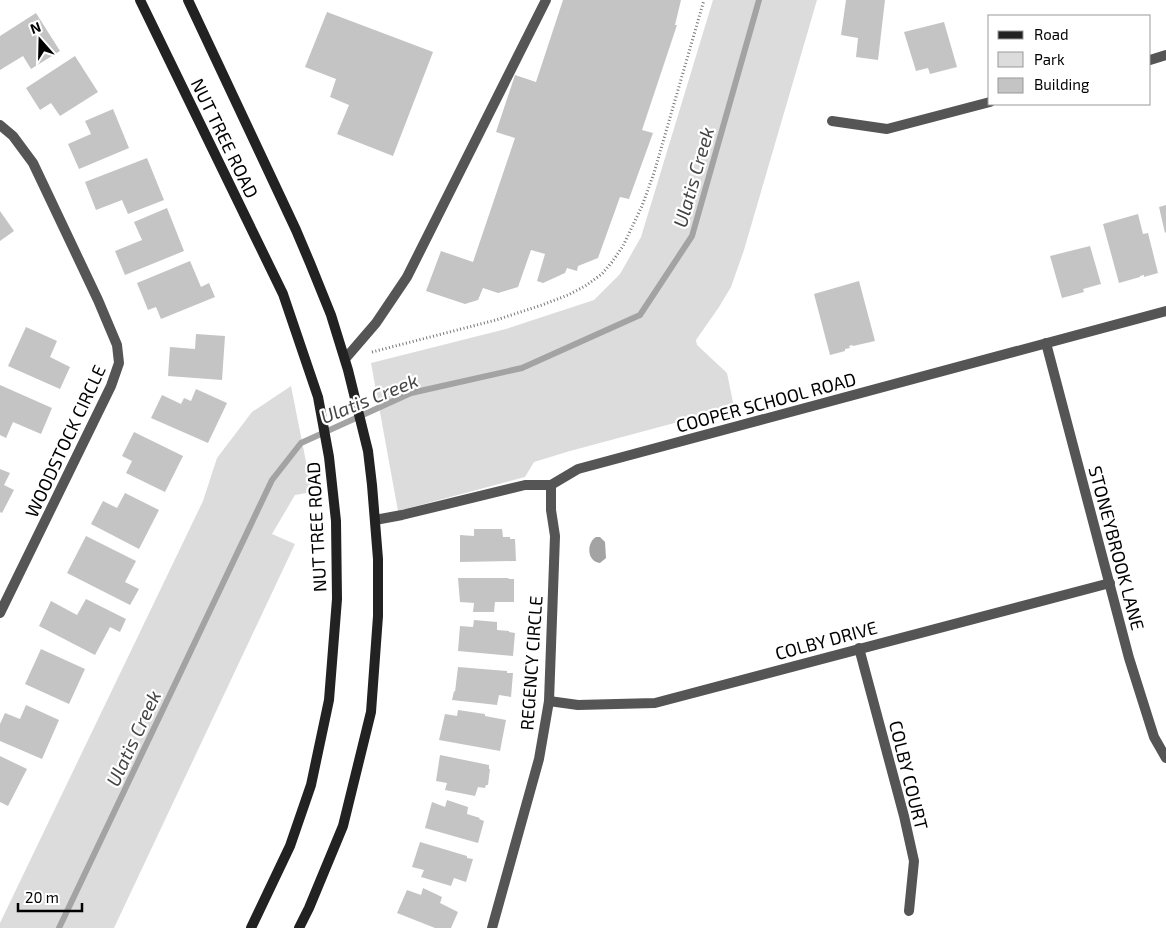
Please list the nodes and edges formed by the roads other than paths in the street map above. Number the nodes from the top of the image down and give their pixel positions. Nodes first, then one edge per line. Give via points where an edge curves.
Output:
1 (140, 0) edge
2 (188, 0) edge
3 (546, 0) edge
4 (1166, 55) edge
5 (1151, 60) edge
6 (988, 103) edge
7 (832, 121) dead end
8 (0, 125) edge
9 (1166, 311) edge
10 (1046, 343) junction
11 (345, 359) junction
12 (551, 484) junction
13 (375, 520) junction
14 (1110, 583) junction
15 (0, 613) edge
16 (859, 648) junction
17 (549, 701) junction
18 (1166, 758) edge
19 (909, 911) dead end
20 (251, 928) edge
21 (299, 928) edge
22 (492, 928) edge

1 - 20 main road, NUT TREE ROAD via 283,294 318,397 329,457 336,521 337,599 329,700 311,785 290,846
2 - 11 main road, NUT TREE ROAD via 310,262
3 - 11 street via 407,277 376,323
4 - 5 street
6 - 7 street via 887,129
8 - 15 street, WOODSTOCK CIRCLE via 13,136 33,163 98,300 116,345 119,363 111,386
9 - 10 street, COOPER SCHOOL ROAD
10 - 12 street, COOPER SCHOOL ROAD via 578,469
10 - 14 street, STONEYBROOK LANE
11 - 13 main road, NUT TREE ROAD via 368,451
12 - 13 street, COOPER SCHOOL ROAD via 525,485
12 - 17 street, REGENCY CIRCLE via 555,536
13 - 21 main road, NUT TREE ROAD via 378,616 371,712 343,826
14 - 16 street, COLBY DRIVE
14 - 18 street, STONEYBROOK LANE via 1154,737
16 - 17 street, COLBY DRIVE via 654,703 578,705
16 - 19 street, COLBY COURT via 914,861
17 - 22 street, REGENCY CIRCLE via 539,759

